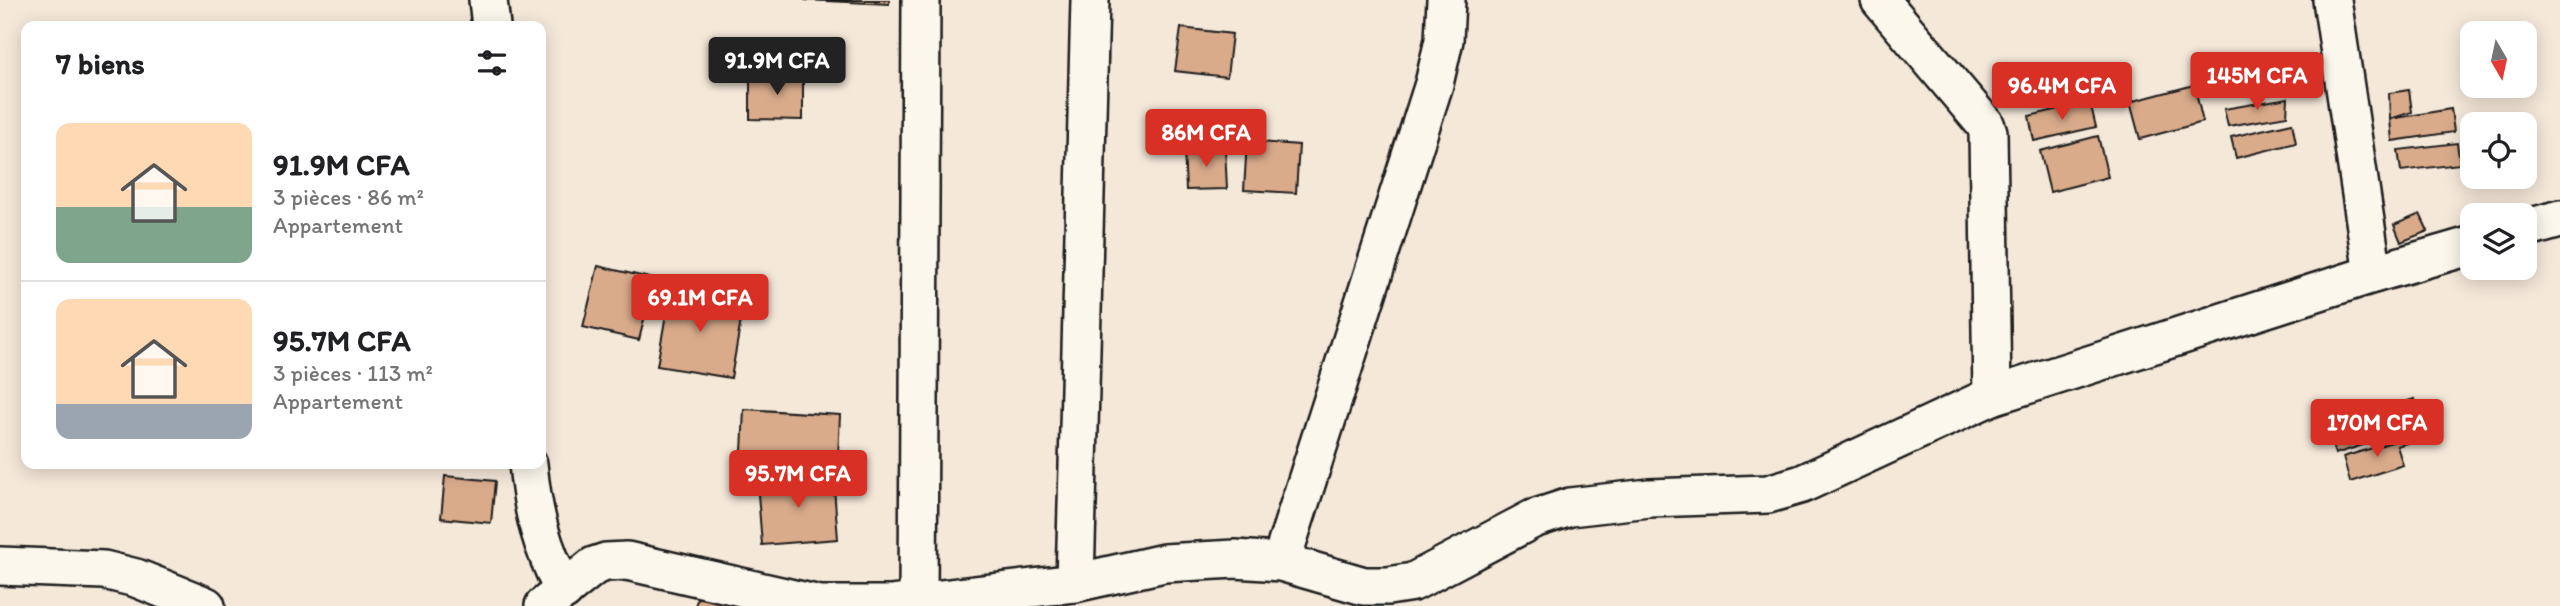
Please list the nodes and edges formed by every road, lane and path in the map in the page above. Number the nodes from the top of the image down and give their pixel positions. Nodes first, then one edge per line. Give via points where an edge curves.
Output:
1 (488, 0) edge
2 (920, 0) edge
3 (1090, 0) edge
4 (1446, 0) edge
5 (1881, 0) edge
6 (2332, 0) edge
7 (490, 21) edge
8 (2560, 219) edge
9 (2537, 226) edge
10 (2460, 249) edge
11 (2373, 274) junction
12 (1992, 396) junction
13 (528, 469) edge
14 (1281, 562) junction
15 (0, 566) edge
16 (1075, 583) junction
17 (1390, 596) edge
18 (554, 598) edge
19 (918, 602) junction
20 (206, 606) edge
21 (861, 606) edge

1 - 7 street
2 - 19 street
3 - 16 street
4 - 14 street via 1444,40 1434,84
5 - 12 street via 1989,132
6 - 11 street
8 - 9 street
10 - 11 street
11 - 12 street
12 - 17 street via 1802,484 1768,494 1649,498 1570,507 1533,519
13 - 18 street
14 - 16 street via 1235,559 1164,564
14 - 17 street
15 - 20 street via 121,573
16 - 19 street
18 - 21 street via 594,566 627,561 820,605
19 - 21 street

